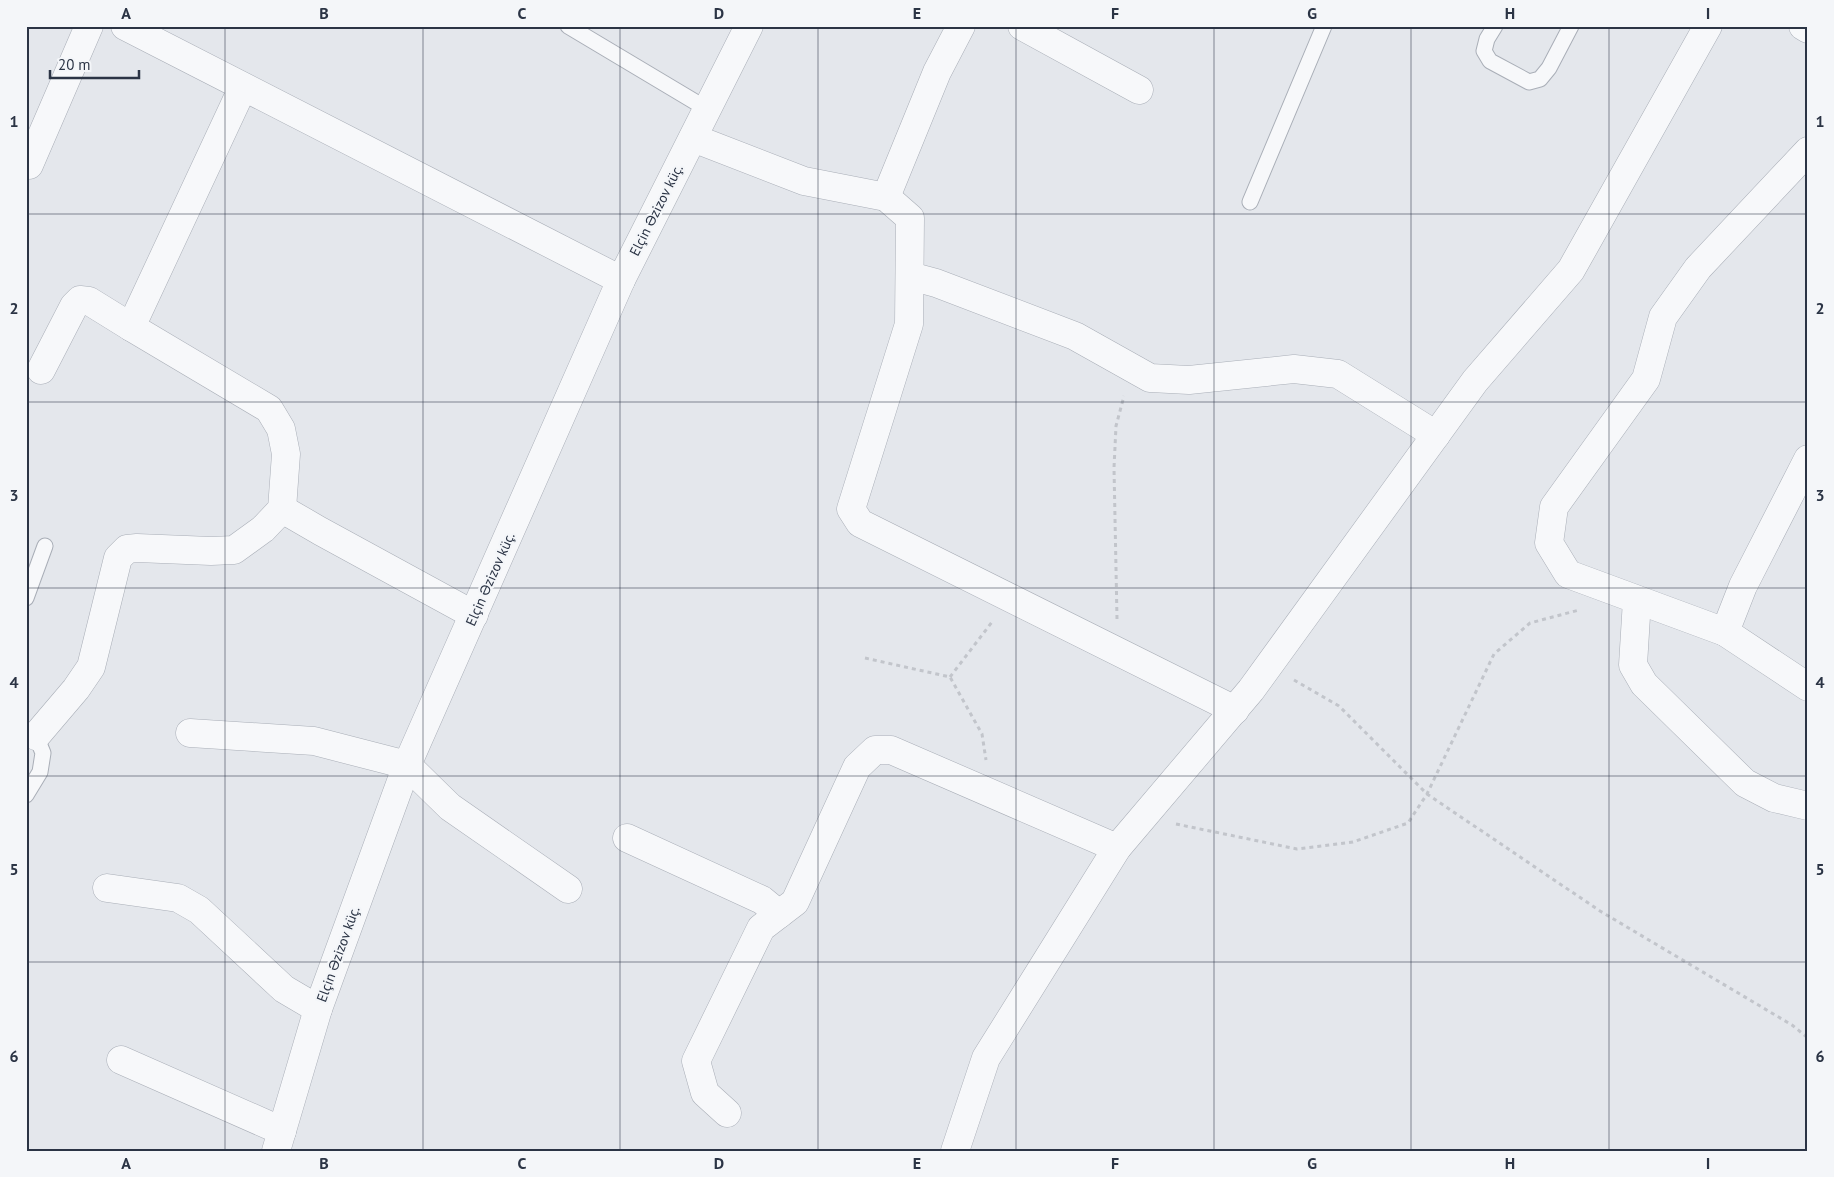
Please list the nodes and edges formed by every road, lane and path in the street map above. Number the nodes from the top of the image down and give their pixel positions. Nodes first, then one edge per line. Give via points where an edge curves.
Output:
1 (89, 26) edge
2 (125, 26) edge
3 (568, 26) edge
4 (749, 26) edge
5 (961, 26) edge
6 (1022, 26) edge
7 (1324, 26) edge
8 (1495, 26) edge
9 (1571, 26) edge
10 (1708, 26) edge
11 (1803, 26) edge
12 (1808, 28) edge
13 (243, 87) junction
14 (1139, 90) dead end
15 (707, 110) junction
16 (693, 138) junction
17 (1808, 151) edge
18 (29, 165) dead end
19 (886, 197) junction
20 (1250, 202) dead end
21 (910, 276) junction
22 (621, 280) junction
23 (131, 327) junction
24 (1131, 367) junction
25 (42, 370) dead end
26 (1436, 435) junction
27 (1808, 459) edge
28 (282, 509) junction
29 (45, 546) dead end
30 (26, 598) edge
31 (1010, 598) junction
32 (1637, 600) junction
33 (1584, 610) dead end
34 (474, 615) junction
35 (1725, 632) junction
36 (1118, 652) junction
37 (865, 658) dead end
38 (1269, 665) junction
39 (950, 677) junction
40 (1808, 687) edge
41 (1235, 710) junction
42 (190, 733) dead end
43 (31, 734) edge
44 (407, 765) junction
45 (26, 794) edge
46 (992, 794) junction
47 (1427, 794) junction
48 (1808, 806) edge
49 (1144, 817) junction
50 (626, 838) dead end
51 (1117, 848) junction
52 (107, 888) dead end
53 (568, 889) dead end
54 (779, 914) junction
55 (318, 1009) junction
56 (1808, 1038) edge
57 (121, 1060) dead end
58 (727, 1114) dead end
59 (279, 1141) edge
60 (955, 1151) edge

1 - 18 street
2 - 13 street
3 - 15 lane
4 - 15 street, Elçin Əzizov küç.
5 - 19 street via 937,72
6 - 14 street
7 - 20 lane
8 - 9 lane via 1484,51 1490,61 1529,82 1540,79 1549,68
10 - 26 street via 1571,270 1475,381
11 - 12 street
13 - 22 street
13 - 23 street
15 - 16 street, Elçin Əzizov küç.
16 - 19 street via 804,181
16 - 22 street, Elçin Əzizov küç.
17 - 32 street via 1698,268 1663,317 1646,379 1554,506 1549,543 1568,574
19 - 21 street via 910,218
21 - 24 street via 1076,336
21 - 31 street via 909,324 851,510 860,523
22 - 34 street, Elçin Əzizov küç.
23 - 25 street via 90,301 80,300
23 - 28 street via 269,409 282,430 286,454
24 - 26 street via 1150,378 1189,380 1294,369 1338,374
24 - 36 path via 1116,426 1114,468
26 - 38 street
27 - 35 street via 1743,586
28 - 34 street
28 - 43 street via 263,529 234,550 126,549 118,558 91,666 76,689
29 - 30 lane
31 - 36 street
31 - 39 path
32 - 35 street
32 - 48 street via 1632,664 1644,684 1745,783 1774,798
33 - 47 path via 1530,623 1494,654
34 - 44 street, Elçin Əzizov küç.
35 - 40 street
36 - 41 street
37 - 39 path
38 - 41 street
38 - 47 path via 1339,706
39 - 46 path via 982,734
41 - 49 street
42 - 44 street via 314,741
43 - 45 lane via 43,753 40,772
44 - 53 street via 450,807
44 - 55 street, Elçin Əzizov küç.
46 - 51 street
46 - 54 street via 891,750 875,750 857,767 796,902
47 - 49 path via 1408,823 1353,842 1297,849
47 - 56 path via 1600,912 1792,1025
49 - 51 street
50 - 54 street via 762,900
51 - 60 street via 986,1058
52 - 55 street via 178,898 199,910 284,989
54 - 58 street via 761,928 696,1061 706,1093
55 - 59 street, Elçin Əzizov küç.
57 - 59 street

